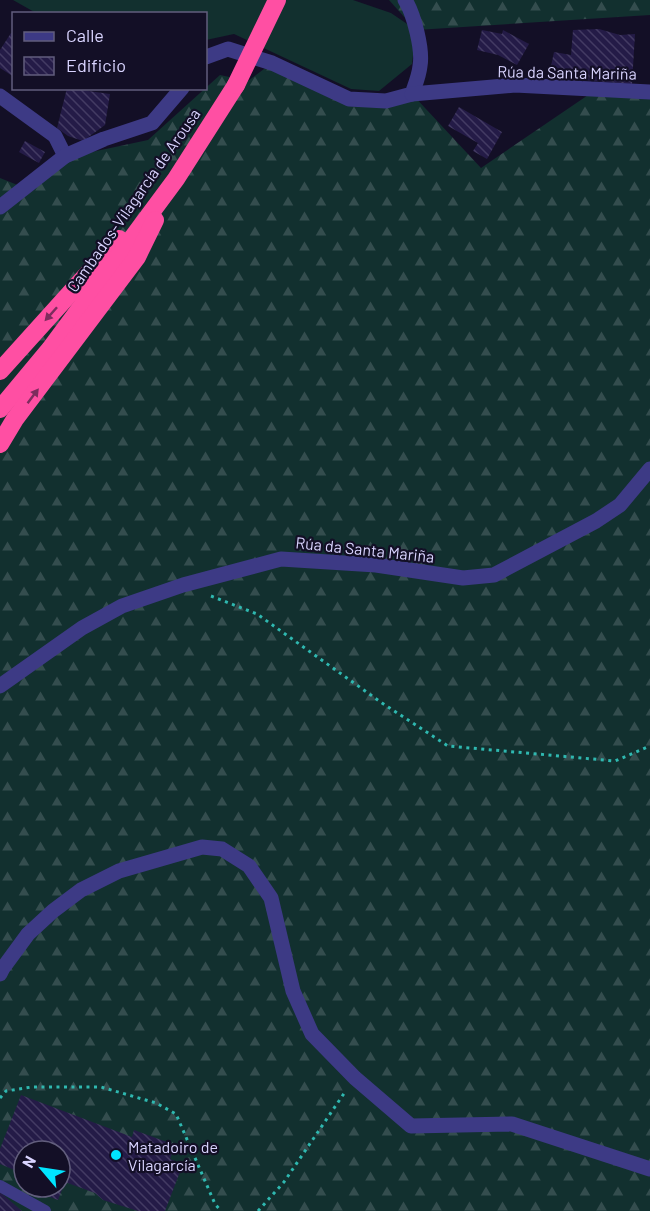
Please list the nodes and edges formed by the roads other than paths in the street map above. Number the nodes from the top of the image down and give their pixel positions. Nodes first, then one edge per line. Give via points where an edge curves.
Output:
1 (277, 0) edge
2 (405, 0) edge
3 (207, 57) edge
4 (180, 90) edge
5 (650, 92) edge
6 (412, 94) junction
7 (0, 96) edge
8 (65, 156) junction
9 (176, 178) junction
10 (0, 207) edge
11 (0, 371) edge
12 (0, 409) edge
13 (0, 444) edge
14 (650, 470) edge
15 (0, 686) edge
16 (0, 974) edge
17 (650, 1169) edge
18 (0, 1186) edge
19 (45, 1211) edge

1 - 9 highway, Cambados-Vilagarcía de Arousa, bridge via 236,85
2 - 6 street via 416,30 421,64
3 - 6 street, Rúa da Santa Mariña via 228,49 272,63 349,99 386,101
4 - 8 street via 152,123
5 - 6 street, Rúa da Santa Mariña via 515,85
7 - 8 street via 55,136
8 - 10 street
9 -> 11 highway
9 - 12 highway, Cambados-Vilagarcía de Arousa via 50,349
13 -> 9 highway via 137,257
14 - 15 street, Rúa da Santa Mariña via 620,505 494,575 463,578 376,565 281,559 122,606 82,628
16 - 17 street via 28,934 81,890 119,871 191,850 222,849 249,866 271,898 293,991 312,1034 411,1126 512,1124
18 - 19 lane

